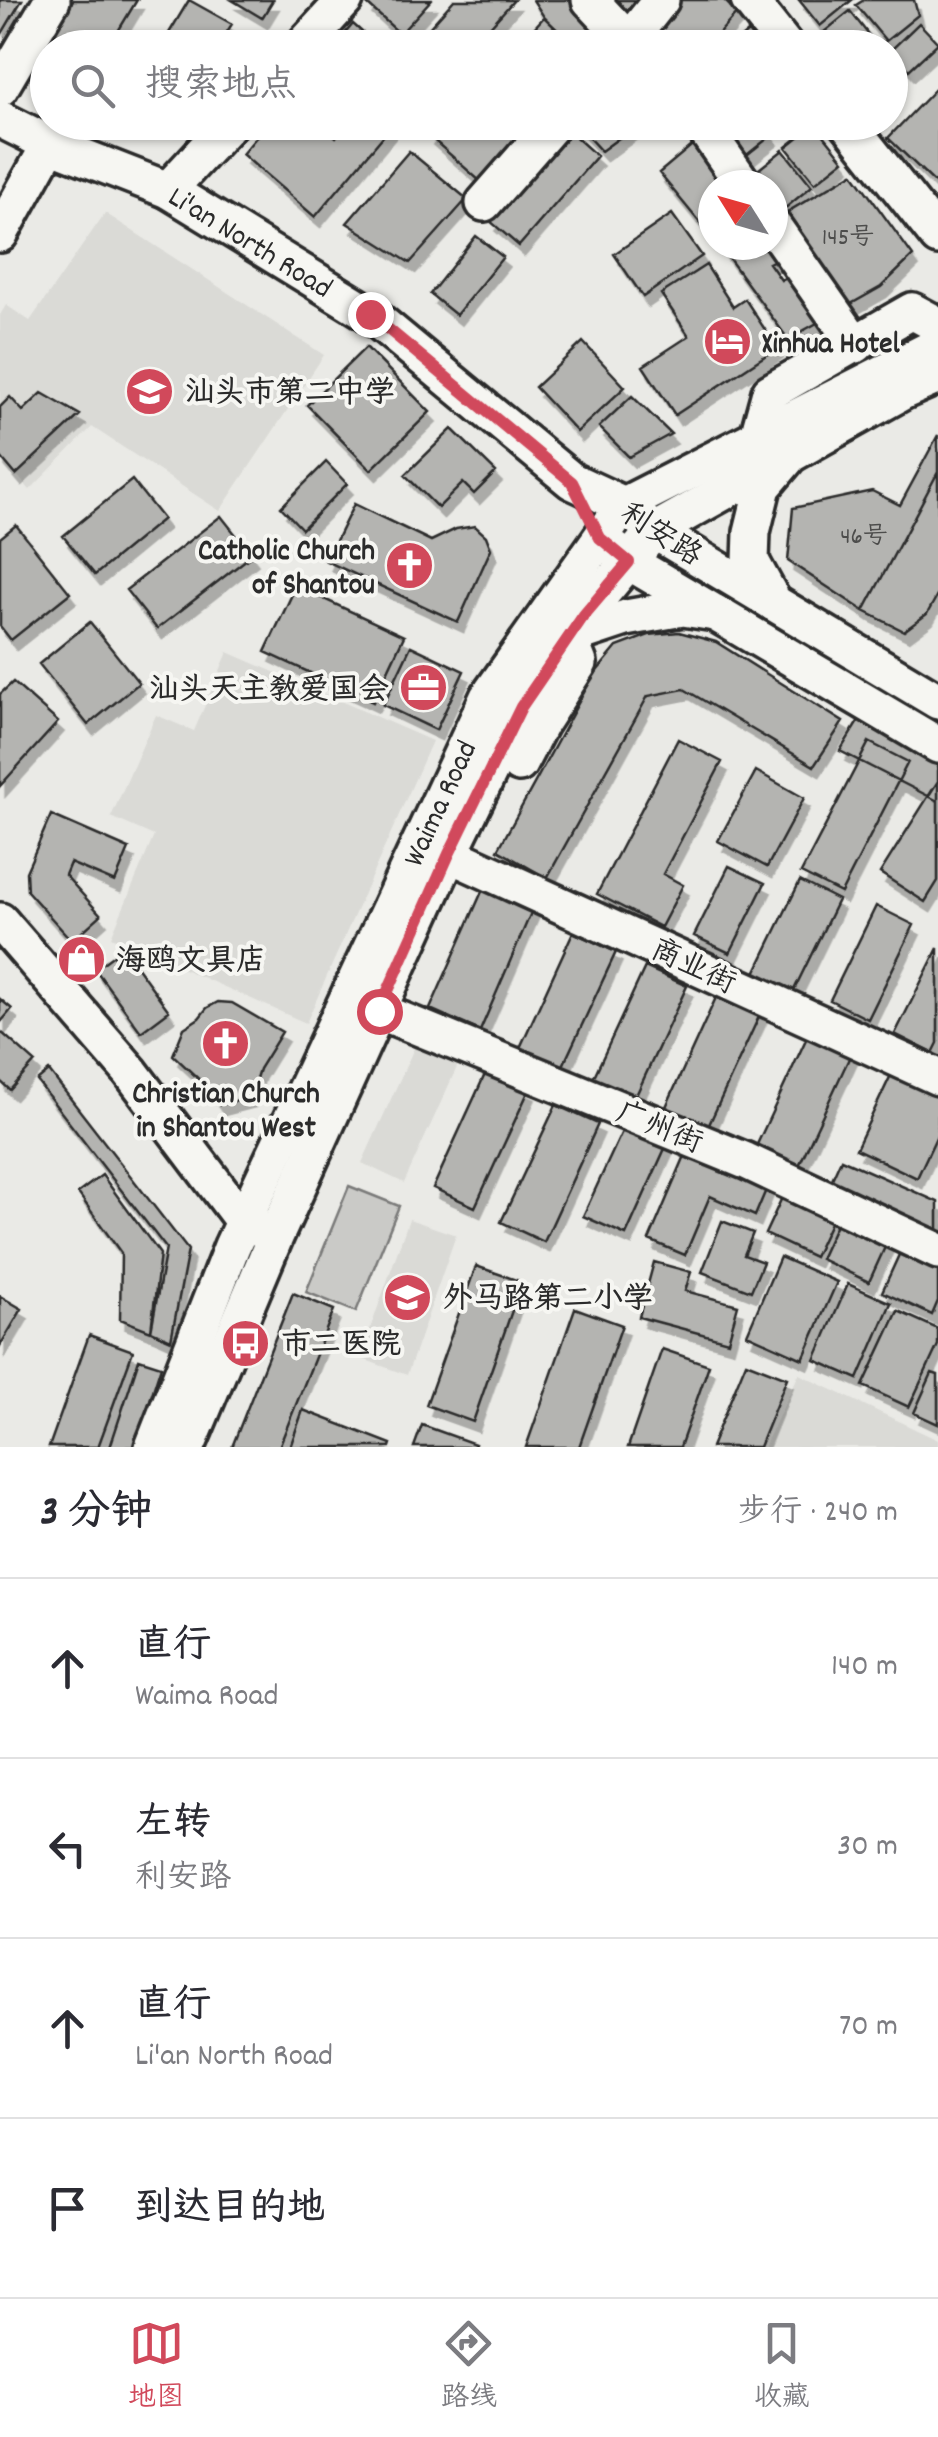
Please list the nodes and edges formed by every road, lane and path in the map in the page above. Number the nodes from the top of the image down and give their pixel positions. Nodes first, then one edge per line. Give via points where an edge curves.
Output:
1 (52, 0) edge
2 (345, 0) edge
3 (590, 0) edge
4 (661, 0) edge
5 (750, 0) edge
6 (34, 30) edge
7 (318, 30) edge
8 (616, 30) edge
9 (640, 30) edge
10 (773, 30) edge
11 (30, 37) edge
12 (0, 88) edge
13 (0, 119) edge
14 (30, 134) edge
15 (42, 140) edge
16 (214, 140) edge
17 (540, 140) edge
18 (713, 140) edge
19 (861, 140) edge
20 (50, 144) junction
21 (734, 170) edge
22 (168, 190) junction
23 (484, 202) dead end
24 (0, 234) edge
25 (938, 237) edge
26 (788, 248) edge
27 (938, 325) edge
28 (856, 345) junction
29 (938, 345) edge
30 (938, 376) edge
31 (758, 436) junction
32 (792, 454) junction
33 (572, 482) junction
34 (624, 505) junction
35 (654, 531) junction
36 (600, 538) junction
37 (629, 562) junction
38 (775, 604) junction
39 (715, 612) junction
40 (569, 637) junction
41 (938, 701) edge
42 (938, 745) edge
43 (458, 858) junction
44 (0, 921) edge
45 (379, 1011) junction
46 (938, 1077) edge
47 (243, 1221) junction
48 (276, 1236) junction
49 (938, 1251) edge
50 (153, 1447) edge
51 (187, 1447) edge

1 - 6 street
2 - 7 street
3 - 8 street
4 - 9 street
5 - 10 street
11 - 12 street
13 - 14 street, Li'an North Road
15 - 20 street, Li'an North Road
16 - 22 street
17 - 23 street
18 - 21 street
19 - 25 street
20 - 22 street, Li'an North Road
20 - 24 street
22 - 33 street, Li'an North Road via 370,314
26 - 28 street
27 - 28 street via 912,312
28 - 31 street via 770,392
29 - 31 street, Waima Road
30 - 32 street, Waima Road
31 - 34 street, Waima Road
32 - 35 street, Waima Road
32 - 38 street via 764,487 752,532 752,561
33 - 34 street, 利安路
33 - 36 street, 利安路
34 - 35 street, 利安路
34 - 36 street, Waima Road
35 - 37 street, Waima Road
35 - 38 street, 利安路
36 - 37 street, 利安路
36 - 47 street, Waima Road via 488,697
37 - 39 street, 利安路
37 - 40 street, Waima Road
38 - 41 street, 利安路
39 - 40 street via 683,608
39 - 42 street, 利安路
40 - 43 street, Waima Road via 521,707
43 - 45 street, Waima Road
43 - 46 street, 商业街
44 - 47 street via 130,1071
45 - 48 street, Waima Road
45 - 49 street, 广州街 via 746,1161
47 - 48 street
47 - 50 street, Waima Road
48 - 51 street, Waima Road

